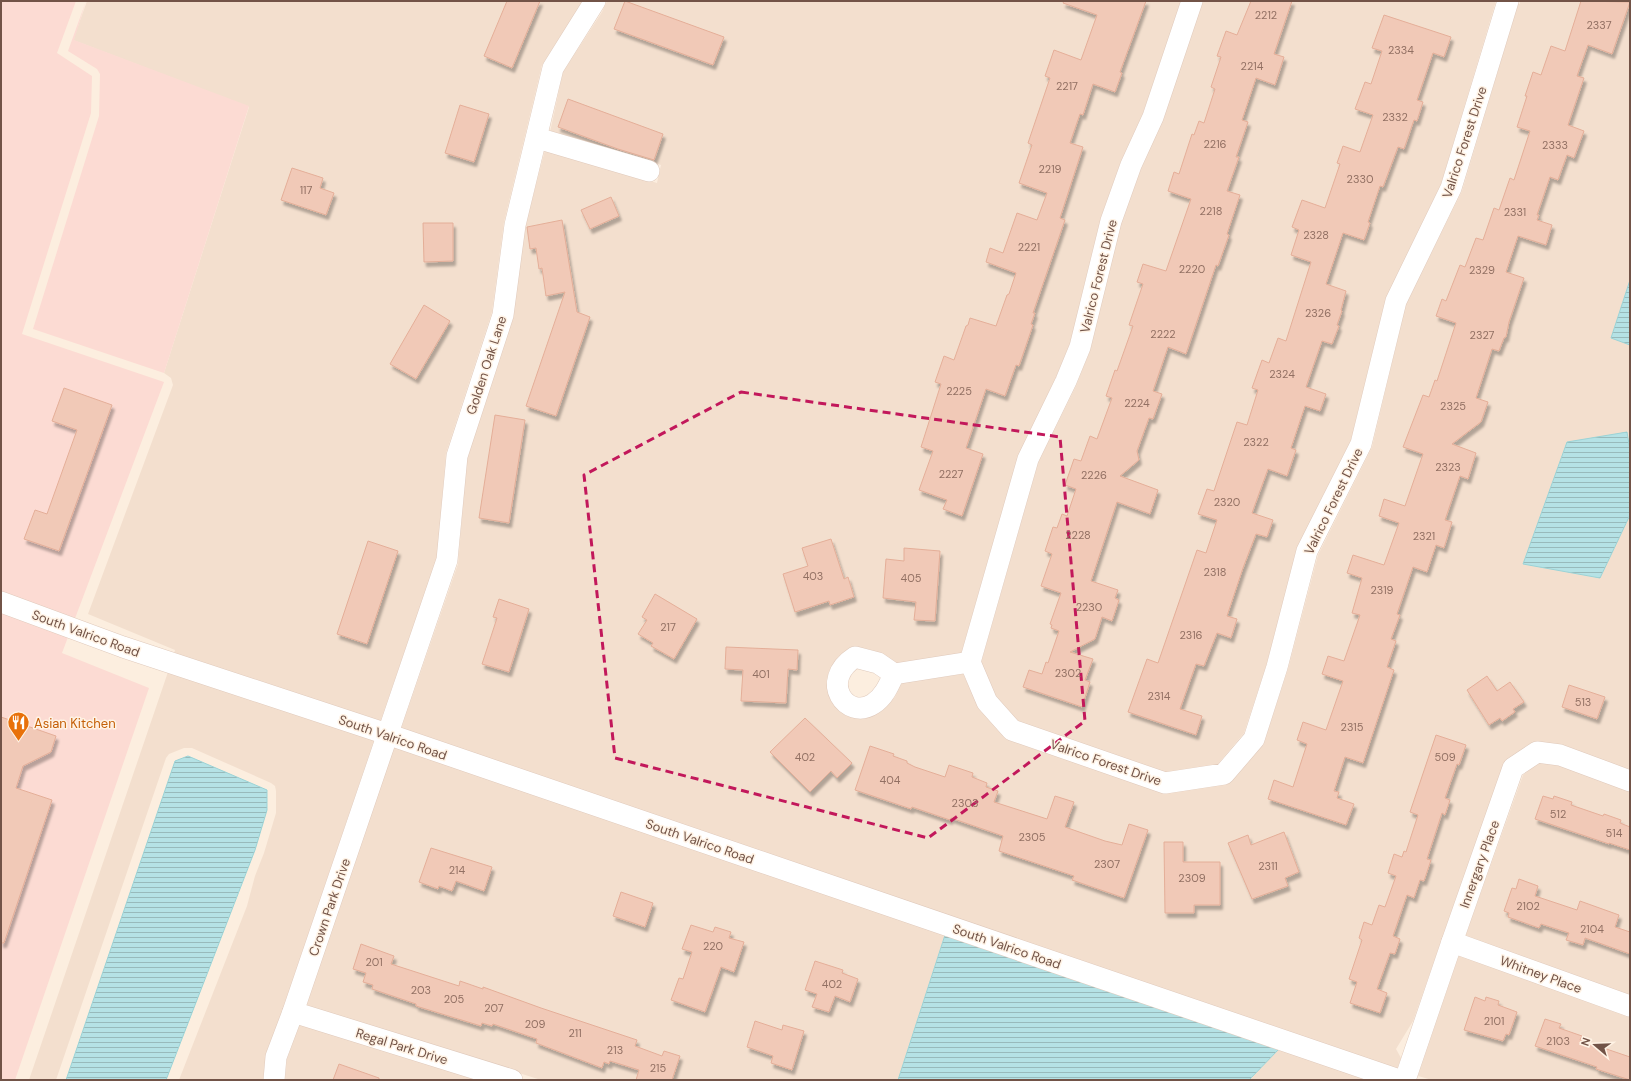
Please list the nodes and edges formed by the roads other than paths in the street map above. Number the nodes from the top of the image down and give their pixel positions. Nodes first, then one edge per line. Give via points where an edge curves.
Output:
1 (595, 1) edge
2 (1192, 1) edge
3 (1508, 1) edge
4 (537, 138) junction
5 (649, 171) dead end
6 (1, 602) edge
7 (970, 662) junction
8 (894, 674) dead end
9 (387, 734) junction
10 (1630, 781) edge
11 (1452, 942) junction
12 (1630, 1006) edge
13 (293, 1012) junction
14 (503, 1079) edge
15 (274, 1080) edge
16 (1399, 1080) edge
17 (1405, 1080) edge

1 - 4 street, Golden Oak Lane via 553,68
2 - 7 street, Valrico Forest Drive via 1153,117 1130,165 1111,221 1080,347 1028,459
3 - 7 street, Valrico Forest Drive via 1451,188 1396,301 1361,444 1307,551 1277,667 1254,739 1224,774 1166,783 1012,730 986,702
4 - 5 street
4 - 9 street, Golden Oak Lane via 515,225 502,315 457,456 447,560
6 - 9 street, South Valrico Road via 123,647
7 - 8 street
9 - 13 street, Crown Park Drive
9 - 16 street, South Valrico Road
10 - 11 street, Innergary Place via 1560,755 1537,752 1514,768
11 - 12 street, Whitney Place
11 - 17 street, Innergary Place
13 - 14 street, Regal Park Drive
13 - 15 street, Crown Park Drive via 276,1057

